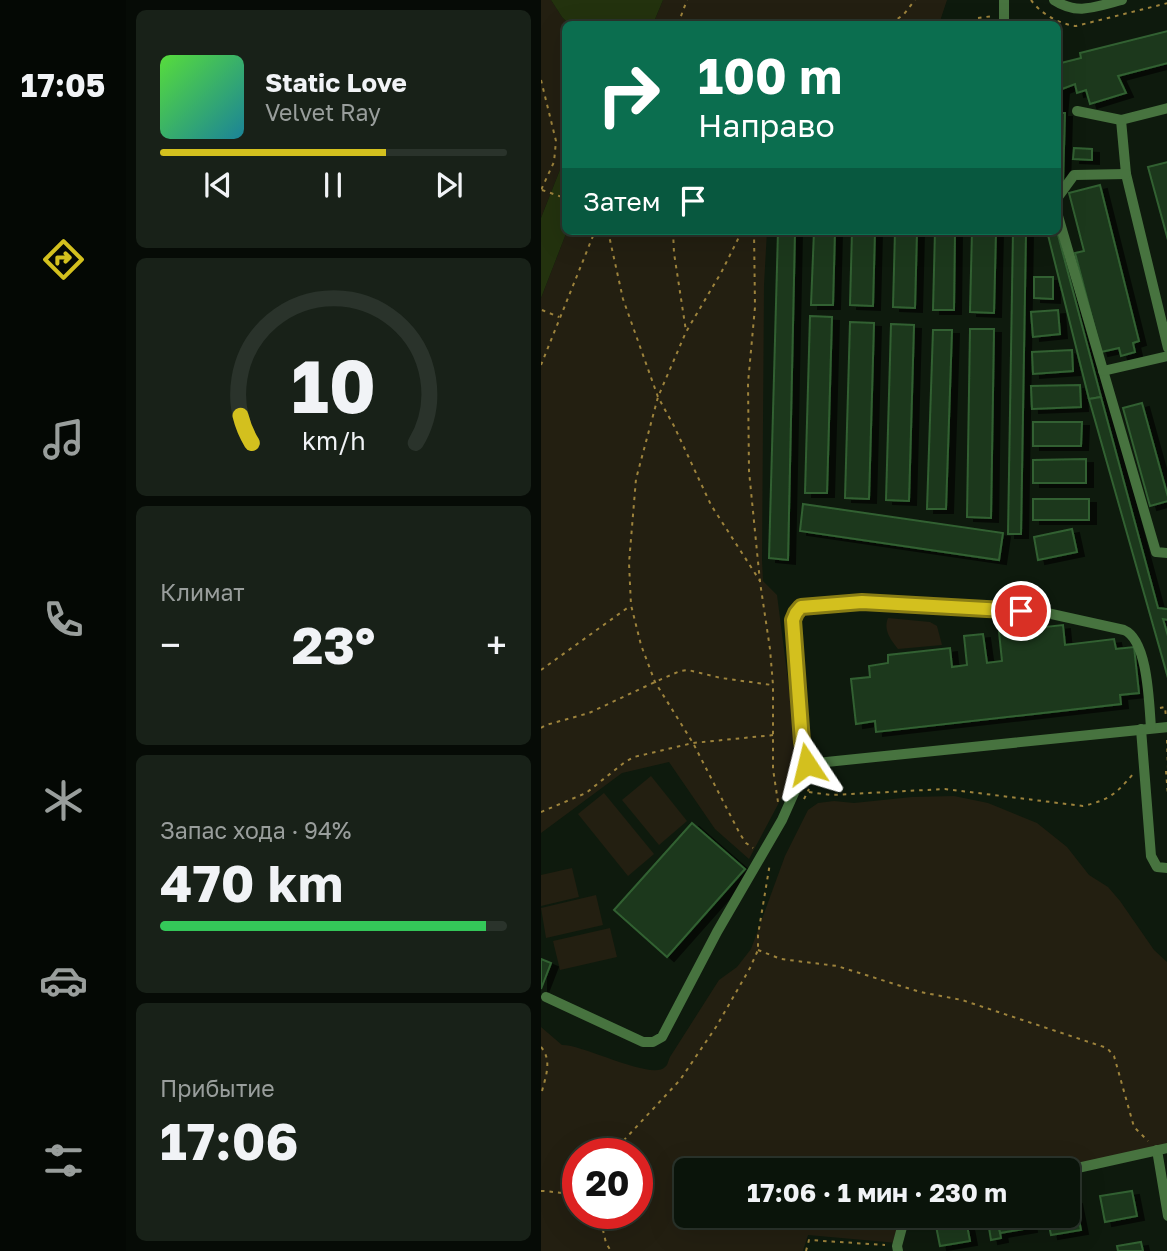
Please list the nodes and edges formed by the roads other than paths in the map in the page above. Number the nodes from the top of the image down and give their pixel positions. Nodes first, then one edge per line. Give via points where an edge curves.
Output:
1 (1004, 0) edge
2 (1054, 0) edge
3 (1122, 0) edge
4 (1004, 19) edge
5 (1167, 108) edge
6 (1077, 111) dead end
7 (1121, 120) junction
8 (1126, 174) junction
9 (1061, 193) edge
10 (1061, 226) edge
11 (1167, 348) edge
12 (1167, 356) edge
13 (1103, 371) junction
14 (1167, 553) edge
15 (1167, 727) edge
16 (1146, 728) junction
17 (807, 764) junction
18 (1167, 867) edge
19 (546, 998) dead end
20 (1162, 1149) edge
21 (1080, 1167) edge
22 (1167, 1216) edge
23 (902, 1228) edge
24 (897, 1248) edge

1 - 4 street
2 - 3 street via 1077,10
5 - 7 street
6 - 7 street
7 - 8 street
8 - 9 street via 1074,175
8 - 11 street
10 - 13 street
12 - 13 street
13 - 14 street via 1156,552
15 - 16 street
16 - 17 street
16 - 17 street via 1143,655 1132,633 1124,630 1047,613 862,602 807,606 801,607 793,620
16 - 18 street via 1151,856 1157,867
17 - 19 street via 782,820 662,1037 643,1042
20 - 21 street
20 - 22 street
23 - 24 street

